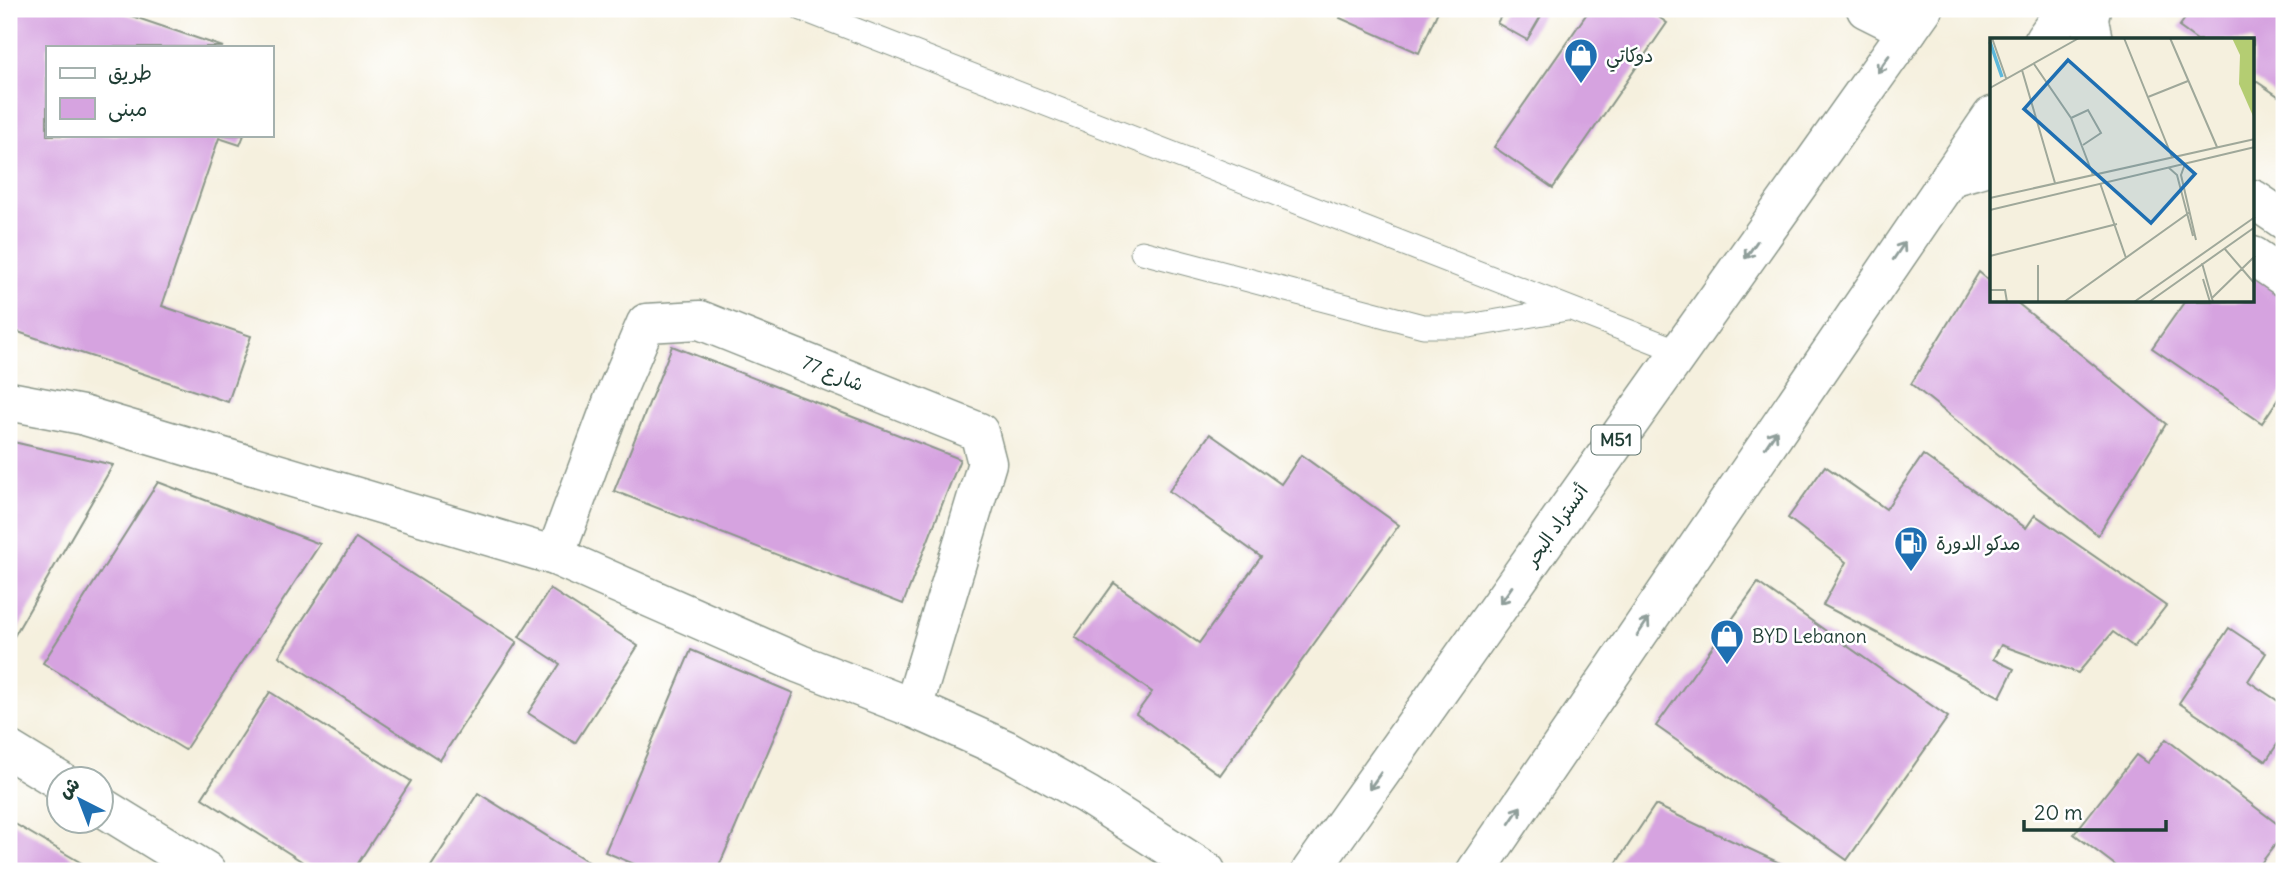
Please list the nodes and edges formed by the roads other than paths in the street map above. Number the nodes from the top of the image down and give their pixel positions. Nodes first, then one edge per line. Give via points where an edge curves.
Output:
1 (802, 9) edge
2 (1866, 9) edge
3 (2066, 9) edge
4 (2091, 9) edge
5 (1915, 19) edge
6 (2045, 38) edge
7 (2093, 38) edge
8 (1990, 119) edge
9 (1990, 166) edge
10 (1950, 177) junction
11 (2254, 200) edge
12 (2284, 220) edge
13 (1142, 252) dead end
14 (2254, 257) edge
15 (2284, 277) edge
16 (1567, 309) junction
17 (1679, 351) junction
18 (9, 401) edge
19 (555, 556) junction
20 (913, 708) junction
21 (9, 750) edge
22 (46, 772) edge
23 (116, 816) edge
24 (206, 871) edge
25 (1206, 871) edge
26 (1311, 871) edge
27 (1476, 871) edge

1 - 16 lane
2 - 5 main road
3 - 6 main road
4 - 7 main road
5 -> 17 main road, أتستراد البحر / M51
8 - 10 main road
9 - 10 main road
27 -> 10 main road
11 - 12 main road
13 - 16 lane via 1423,326 1469,326
14 - 15 main road
16 - 17 lane
17 -> 26 main road, أتستراد البحر / M51
18 - 19 main road via 82,415
19 - 20 main road via 800,664
19 - 20 main road, شارع 77 via 646,323 701,320 979,432 987,463
20 - 25 main road via 1007,750
21 - 22 main road
23 - 24 main road

